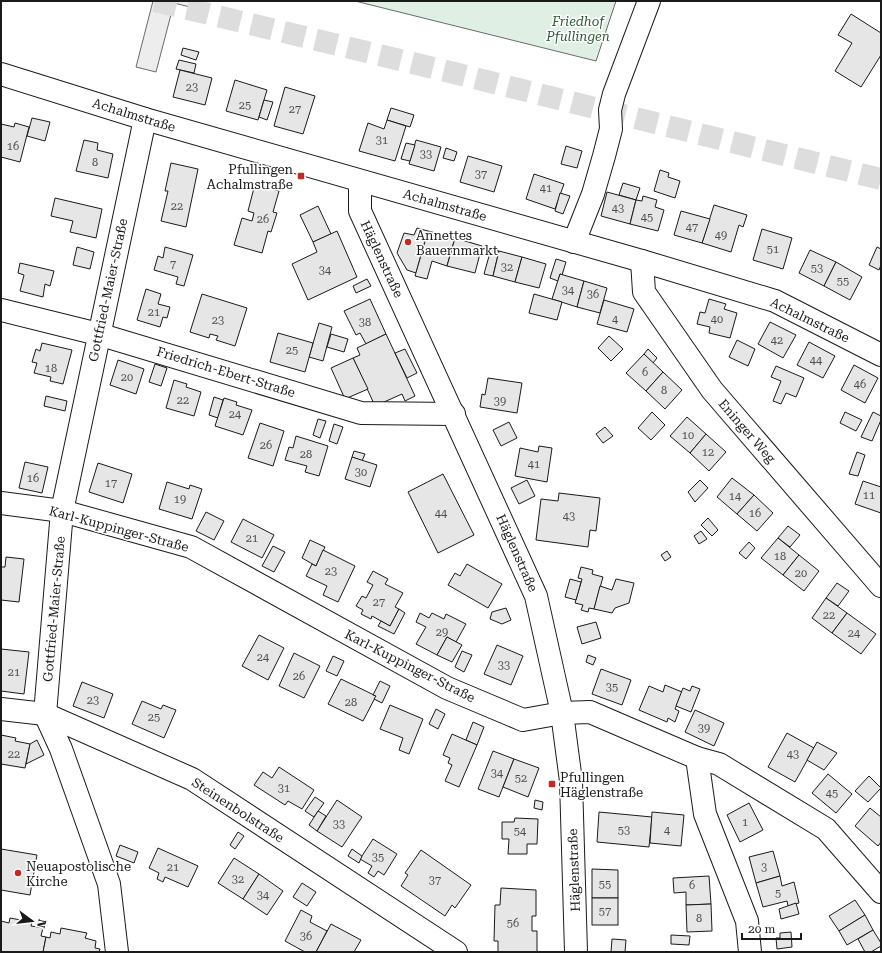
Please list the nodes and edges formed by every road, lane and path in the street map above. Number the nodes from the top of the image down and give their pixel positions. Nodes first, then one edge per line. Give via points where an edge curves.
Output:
1 (648, 1) edge
2 (1, 74) edge
3 (145, 119) junction
4 (360, 181) junction
5 (574, 242) junction
6 (642, 261) junction
7 (1, 310) edge
8 (98, 334) junction
9 (881, 355) edge
10 (454, 414) junction
11 (1, 503) edge
12 (62, 511) junction
13 (881, 586) edge
14 (1, 709) edge
15 (562, 713) junction
16 (45, 714) junction
17 (697, 758) junction
18 (881, 892) edge
19 (117, 952) edge
20 (456, 952) edge
21 (576, 952) edge
22 (750, 952) edge

1 - 5 street via 614,94 610,110 611,129 604,156 593,194
2 - 3 street, Achalmstraße
3 - 4 street, Achalmstraße
3 - 8 street, Gottfried-Maier-Straße
4 - 5 street, Achalmstraße
4 - 10 street, Häglenstraße via 360,211
5 - 6 street, Achalmstraße
6 - 9 street, Achalmstraße via 775,301
6 - 13 street, Eninger Weg via 644,292 712,390
7 - 8 street, Friedrich-Ebert-Straße
8 - 10 street, Friedrich-Ebert-Straße via 361,413
8 - 12 street, Gottfried-Maier-Straße
10 - 15 street, Häglenstraße via 536,596
11 - 12 street, Karl-Kuppinger-Straße
12 - 15 street, Karl-Kuppinger-Straße via 191,547 447,688 523,720
12 - 16 street, Gottfried-Maier-Straße
14 - 16 street, Steinenbolstraße
15 - 17 street, Karl-Kuppinger-Straße via 590,712
15 - 21 street, Häglenstraße via 571,781
16 - 19 street, Gottfried-Maier-Straße via 61,749 109,884
16 - 20 street, Steinenbolstraße via 192,780
17 - 18 street, Karl-Kuppinger-Straße via 718,764 826,829
17 - 22 street via 705,814 747,920

